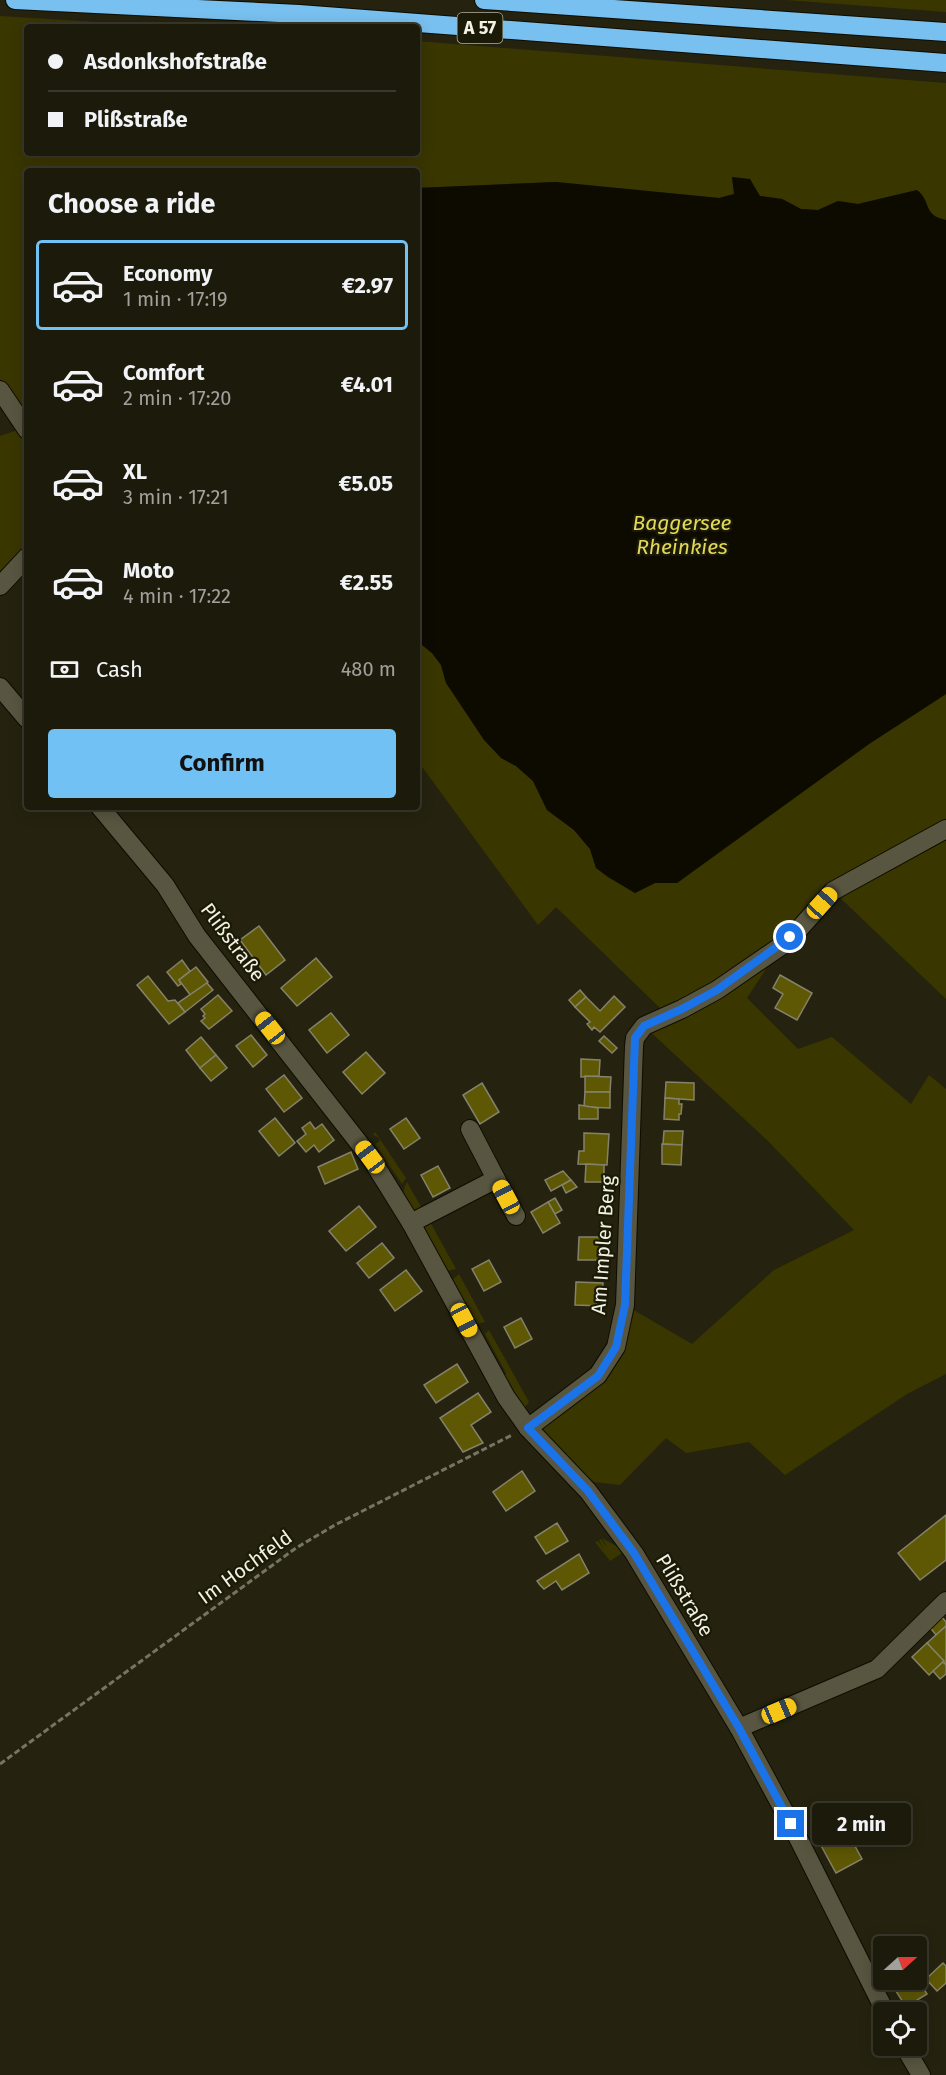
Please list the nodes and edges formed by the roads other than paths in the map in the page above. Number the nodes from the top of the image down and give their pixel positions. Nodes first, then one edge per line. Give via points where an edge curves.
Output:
1 (15, 0) edge
2 (484, 0) edge
3 (946, 32) edge
4 (946, 63) edge
5 (0, 390) edge
6 (24, 426) edge
7 (24, 560) edge
8 (0, 586) edge
9 (0, 687) edge
10 (24, 715) edge
11 (102, 810) edge
12 (946, 829) edge
13 (470, 1129) dead end
14 (496, 1179) junction
15 (516, 1216) dead end
16 (411, 1223) junction
17 (528, 1428) junction
18 (946, 1600) edge
19 (739, 1728) junction
20 (880, 2002) edge
21 (910, 2056) edge
22 (921, 2075) edge

1 - 4 highway, A 57 via 299,14
2 - 3 highway, A 57
5 - 6 street
7 - 8 street
9 - 10 street
11 - 16 street, Plißstraße via 165,885 197,936 370,1157
12 - 17 street, Am Impler Berg via 833,891 781,946 717,990 644,1026 635,1038 625,1305 616,1347 598,1376
13 - 14 street
14 - 15 street
14 - 16 street
16 - 17 street, Plißstraße via 506,1397
17 - 19 street, Plißstraße via 588,1491 634,1553
18 - 19 street via 878,1669
19 - 20 street, Plißstraße
21 - 22 street

